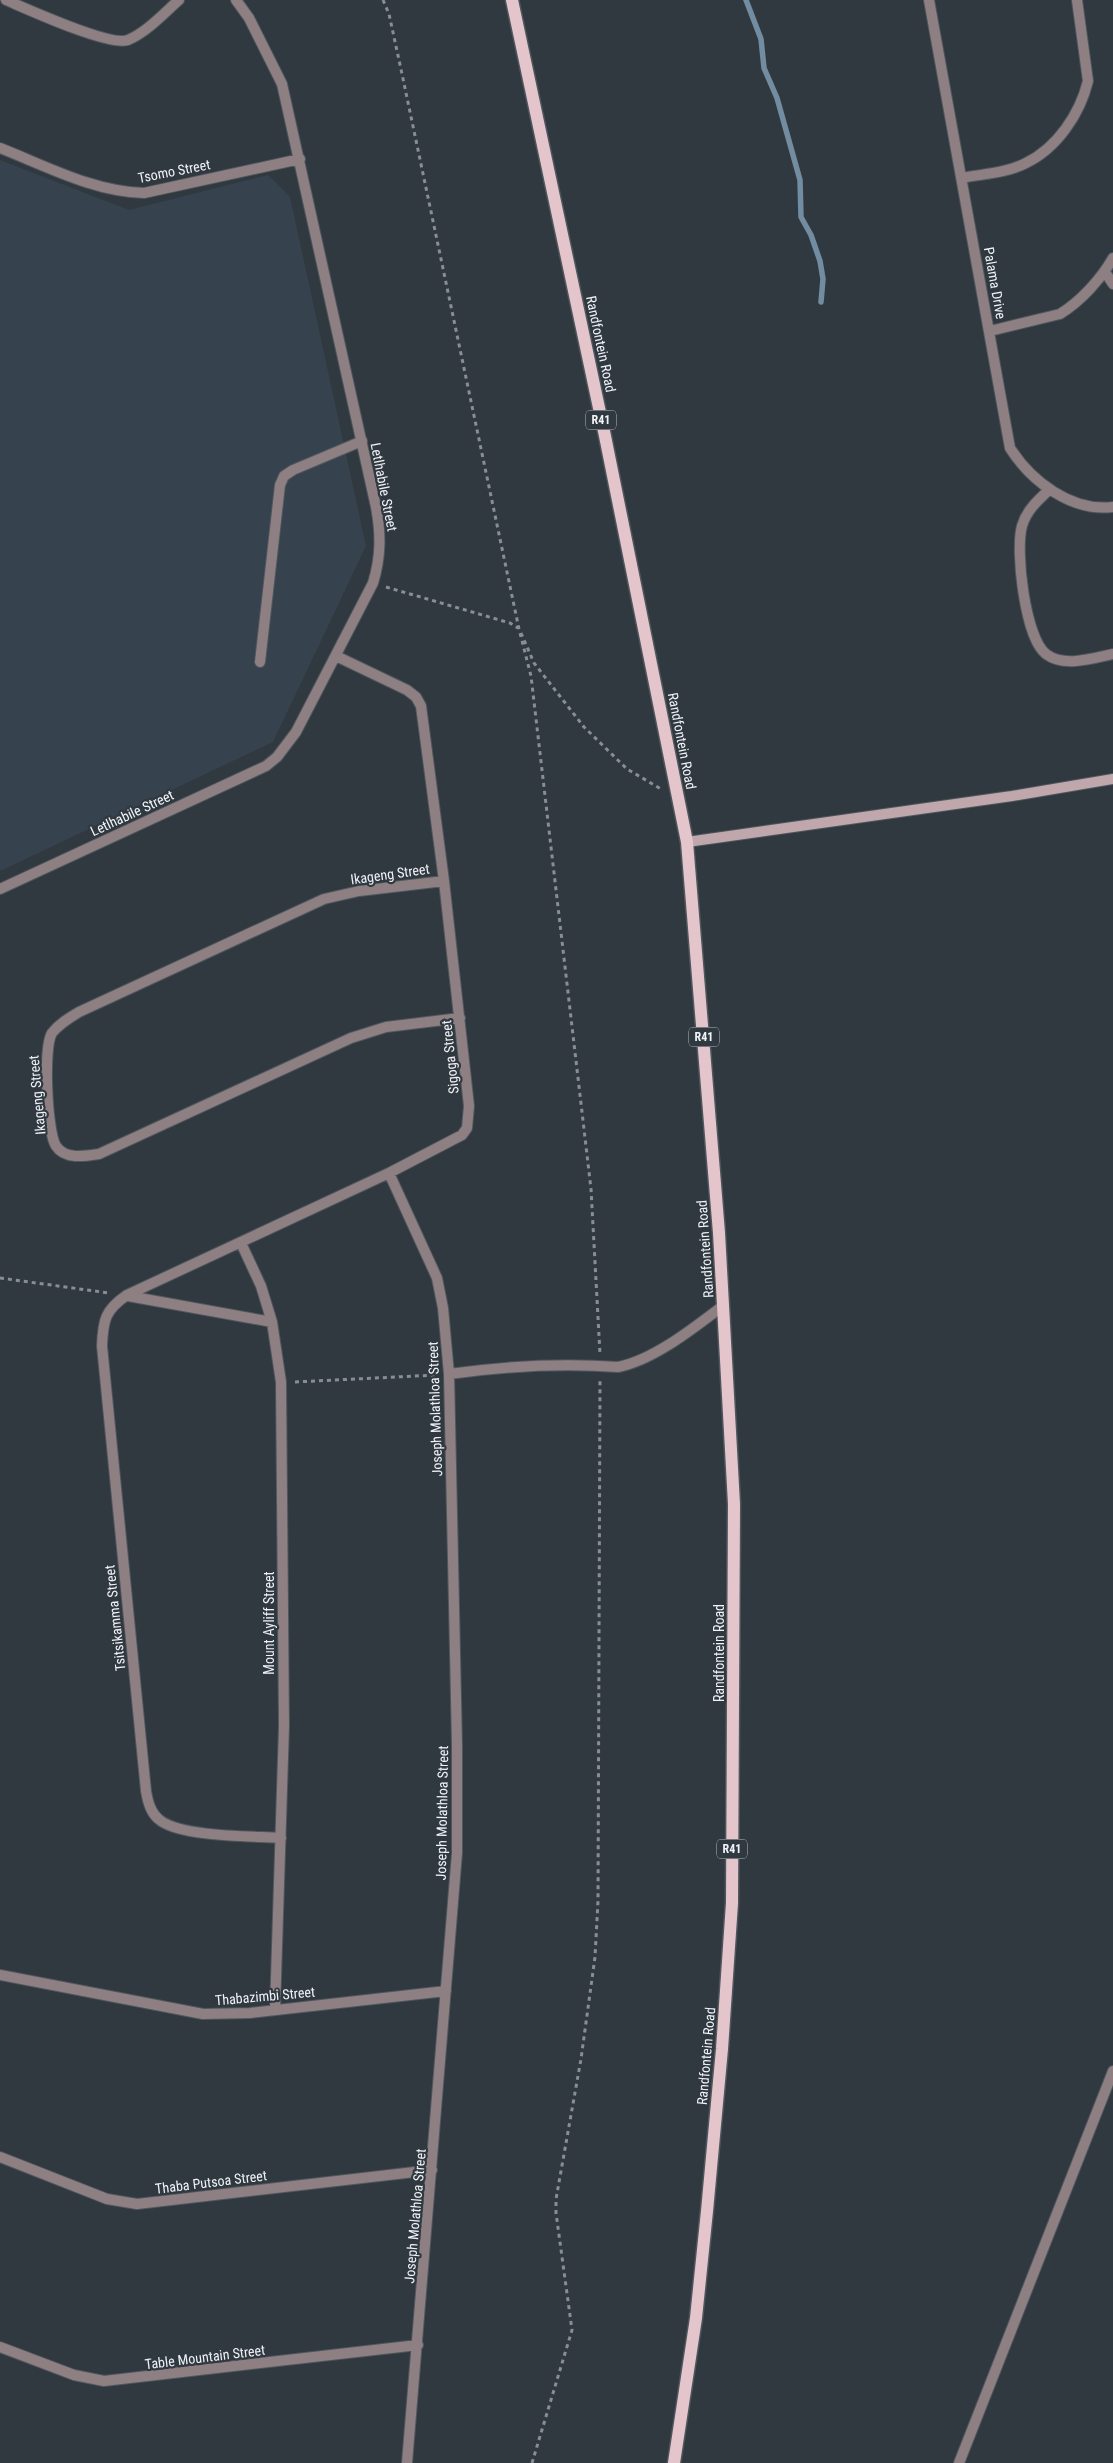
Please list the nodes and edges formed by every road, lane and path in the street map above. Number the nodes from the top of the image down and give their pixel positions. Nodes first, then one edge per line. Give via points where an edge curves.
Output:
1 (6, 0) edge
2 (179, 0) edge
3 (236, 0) edge
4 (382, 0) edge
5 (512, 0) edge
6 (929, 0) edge
7 (1077, 0) edge
8 (0, 148) edge
9 (300, 159) junction
10 (962, 178) junction
11 (1113, 258) edge
12 (1105, 272) junction
13 (1113, 284) edge
14 (990, 331) junction
15 (362, 442) junction
16 (1049, 490) junction
17 (1113, 507) edge
18 (373, 583) junction
19 (519, 629) junction
20 (1113, 654) edge
21 (336, 656) junction
22 (260, 662) dead end
23 (1113, 779) edge
24 (678, 799) junction
25 (687, 842) junction
26 (444, 881) junction
27 (0, 889) edge
28 (460, 1018) junction
29 (389, 1173) junction
30 (241, 1242) junction
31 (0, 1278) edge
32 (127, 1295) junction
33 (724, 1305) junction
34 (272, 1322) junction
35 (600, 1366) junction
36 (449, 1374) junction
37 (281, 1382) junction
38 (281, 1838) junction
39 (0, 1975) edge
40 (446, 1992) junction
41 (275, 2010) junction
42 (1113, 2071) edge
43 (0, 2157) edge
44 (432, 2170) junction
45 (418, 2345) junction
46 (0, 2347) edge
47 (407, 2463) edge
48 (532, 2463) edge
49 (674, 2463) edge
50 (959, 2463) edge

1 - 2 street via 120,42 137,34
3 - 9 street, Letlhabile Street via 253,25 282,84
4 - 19 path via 389,14
5 - 24 main road, Randfontein Road / R41
6 - 10 street, Palama Drive
7 - 10 street via 1088,82 1074,115 1055,142 1026,164
8 - 9 street, Tsomo Street via 90,183 144,193
9 - 15 street, Letlhabile Street
10 - 14 street, Palama Drive
11 - 12 street
12 - 13 street
12 - 14 street via 1060,314
14 - 16 street, Palama Drive via 1010,448
15 - 18 street, Letlhabile Street via 380,530 378,566
15 - 22 street via 284,476 280,485
16 - 17 street, Palama Drive via 1078,503
16 - 20 street via 1026,515 1020,537 1019,554 1034,636 1046,654 1055,658 1070,661
18 - 19 path via 510,623
18 - 21 street, Letlhabile Street
19 - 24 path via 534,662 591,734 627,769
19 - 35 path via 531,676 587,1148
21 - 26 street, Sigoga Street via 407,690 421,706
21 - 27 street, Letlhabile Street via 296,732 277,758 266,766
23 - 25 street
24 - 25 main road, Randfontein Road / R41
25 - 33 main road, Randfontein Road / R41
26 - 28 street, Sigoga Street
26 - 28 street, Ikageng Street via 359,891 324,899 71,1017 52,1034 47,1046 52,1133 56,1146 64,1153 99,1154 351,1038 386,1027
28 - 29 street, Sigoga Street via 469,1106 467,1128 462,1135
29 - 30 street, Sigoga Street
29 - 36 street, Joseph Molathloa Street via 437,1278
30 - 32 street, Sigoga Street
30 - 34 street, Mount Ayliff Street via 261,1286
31 - 32 path
32 - 34 street
32 - 38 street, Tsitsikamma Street via 106,1315 102,1346 150,1809 161,1821 185,1830
33 - 35 street via 636,1362 618,1367
33 - 49 main road, Randfontein Road / R41 via 734,1504 732,1903 722,2049 696,2318
34 - 37 street, Mount Ayliff Street
35 - 36 street via 504,1366
35 - 48 path via 596,1957 556,2199 572,2330
36 - 37 path
36 - 40 street, Joseph Molathloa Street via 457,1853
37 - 38 street, Mount Ayliff Street via 284,1726
38 - 41 street, Mount Ayliff Street
39 - 41 street, Thabazimbi Street via 203,2014
40 - 41 street, Thabazimbi Street
40 - 44 street, Joseph Molathloa Street
42 - 50 street
43 - 44 street, Thaba Putsoa Street via 107,2199 137,2204
44 - 45 street, Joseph Molathloa Street
45 - 46 street, Table Mountain Street via 104,2381 74,2375
45 - 47 street, Joseph Molathloa Street

